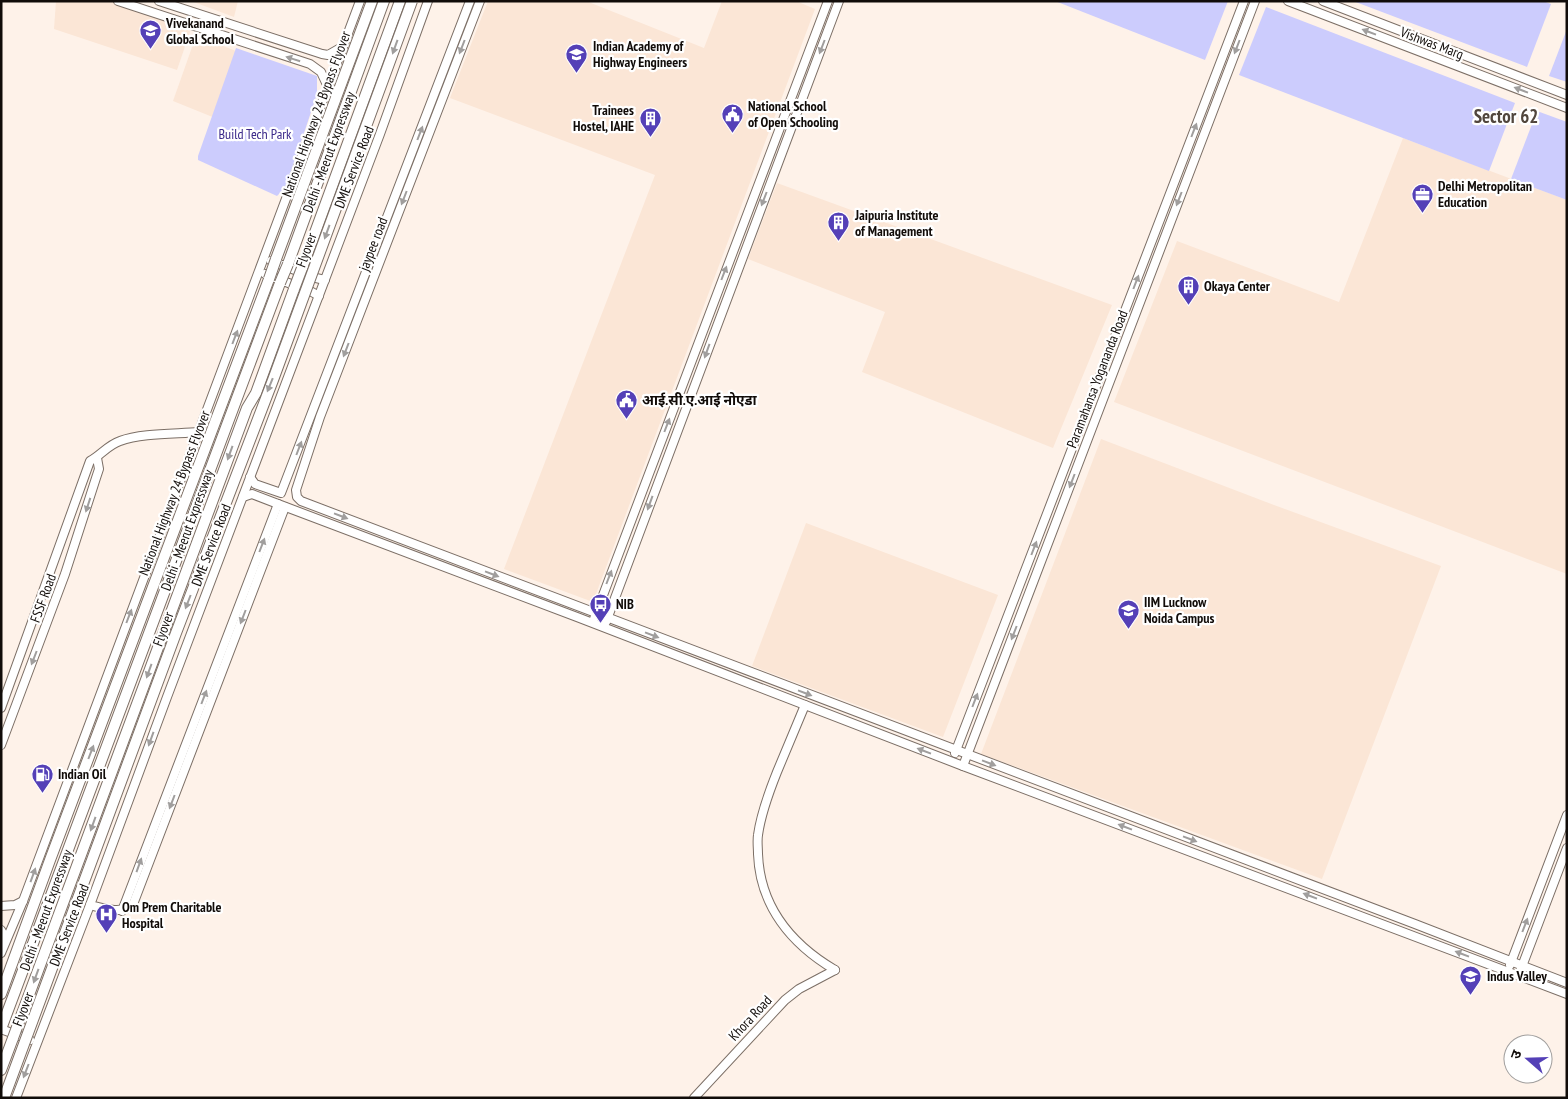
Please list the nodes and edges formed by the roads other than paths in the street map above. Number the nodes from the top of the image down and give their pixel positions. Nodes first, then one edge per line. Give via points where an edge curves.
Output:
1 (118, 1) edge
2 (160, 1) edge
3 (360, 1) edge
4 (372, 1) edge
5 (384, 1) edge
6 (400, 1) edge
7 (412, 1) edge
8 (428, 1) edge
9 (828, 1) edge
10 (839, 1) edge
11 (1244, 1) edge
12 (1254, 1) edge
13 (1288, 1) edge
14 (1323, 1) edge
15 (470, 3) edge
16 (479, 5) edge
17 (343, 47) junction
18 (328, 87) junction
19 (1567, 95) edge
20 (1567, 108) edge
21 (265, 258) junction
22 (259, 274) junction
23 (325, 280) junction
24 (319, 296) junction
25 (323, 396) junction
26 (199, 432) junction
27 (97, 458) junction
28 (250, 477) junction
29 (243, 497) junction
30 (282, 505) junction
31 (48, 579) junction
32 (61, 585) junction
33 (596, 614) junction
34 (607, 618) junction
35 (592, 623) junction
36 (604, 627) junction
37 (805, 705) junction
38 (1, 708) edge
39 (1, 745) edge
40 (956, 750) junction
41 (967, 754) junction
42 (951, 762) junction
43 (963, 766) junction
44 (1567, 815) edge
45 (160, 823) junction
46 (1154, 825) junction
47 (1150, 836) junction
48 (1567, 848) edge
49 (23, 901) junction
50 (90, 905) junction
51 (1, 906) edge
52 (122, 910) junction
53 (1, 930) edge
54 (2, 950) edge
55 (1511, 961) junction
56 (1522, 965) junction
57 (1508, 971) junction
58 (1518, 975) junction
59 (1567, 983) edge
60 (1, 994) edge
61 (1567, 994) edge
62 (1, 1029) edge
63 (37, 1043) junction
64 (1, 1070) edge
65 (4, 1098) edge
66 (16, 1098) edge
67 (694, 1098) edge

18 -> 1 street via 321,72 310,64
2 - 17 street via 322,54
3 - 17 street
60 -> 4 highway, National Highway 24 Bypass Flyover, bridge
5 - 62 highway, Delhi - Meerut Expressway, bridge
6 -> 64 highway, Delhi - Meerut Expressway, bridge
7 -> 65 highway, Flyover, bridge
8 - 23 street, DME Service Road
33 -> 9 street
10 -> 34 street
40 -> 11 street, Paramahansa Yogananda Road
12 -> 41 street, Paramahansa Yogananda Road
20 -> 13 street, Vishwas Marg
14 - 19 street, Vishwas Marg
15 - 16 street
25 -> 15 street
16 -> 25 street, jaypee road
17 - 18 street
18 - 21 street
21 - 22 street
21 - 23 street
22 - 24 street
26 -> 22 street
23 - 24 street, DME Service Road
24 - 28 street, DME Service Road
28 -> 25 street via 255,484 281,494
25 -> 33 street, jaypee road via 296,490 302,501
26 - 27 street, FSSF Road via 124,440 111,445
49 -> 26 street
27 - 31 street, FSSF Road via 90,461
27 -> 32 street, FSSF Road via 96,478
28 - 29 street, DME Service Road
29 - 30 street via 252,494
29 -> 50 street, DME Service Road
30 - 35 street
30 - 45 street
31 - 32 street
31 - 38 street, FSSF Road
32 -> 39 street, FSSF Road
33 - 34 street
33 - 35 street
34 - 36 street
34 -> 40 street
35 - 36 street
36 - 37 street
42 -> 37 street
37 - 67 street, Khora Road via 768,795 758,836 759,868 767,900 776,916 802,944 835,970 784,1000
40 - 41 street
40 - 42 street, Paramahansa Yogananda Road
41 - 43 street, Paramahansa Yogananda Road
41 -> 46 street
42 - 43 street
47 -> 43 street
55 -> 44 street
52 -> 45 street
45 - 52 street via 132,906
46 - 47 street
46 -> 55 street
57 -> 47 street
48 - 56 street
49 - 51 street
49 - 54 street
50 - 52 street
50 - 63 street, DME Service Road
53 - 54 street via 4,935
55 - 56 street
55 - 57 street
56 - 58 street
56 - 59 street
57 - 58 street
58 - 61 street
62 - 63 street
63 -> 66 street, DME Service Road

